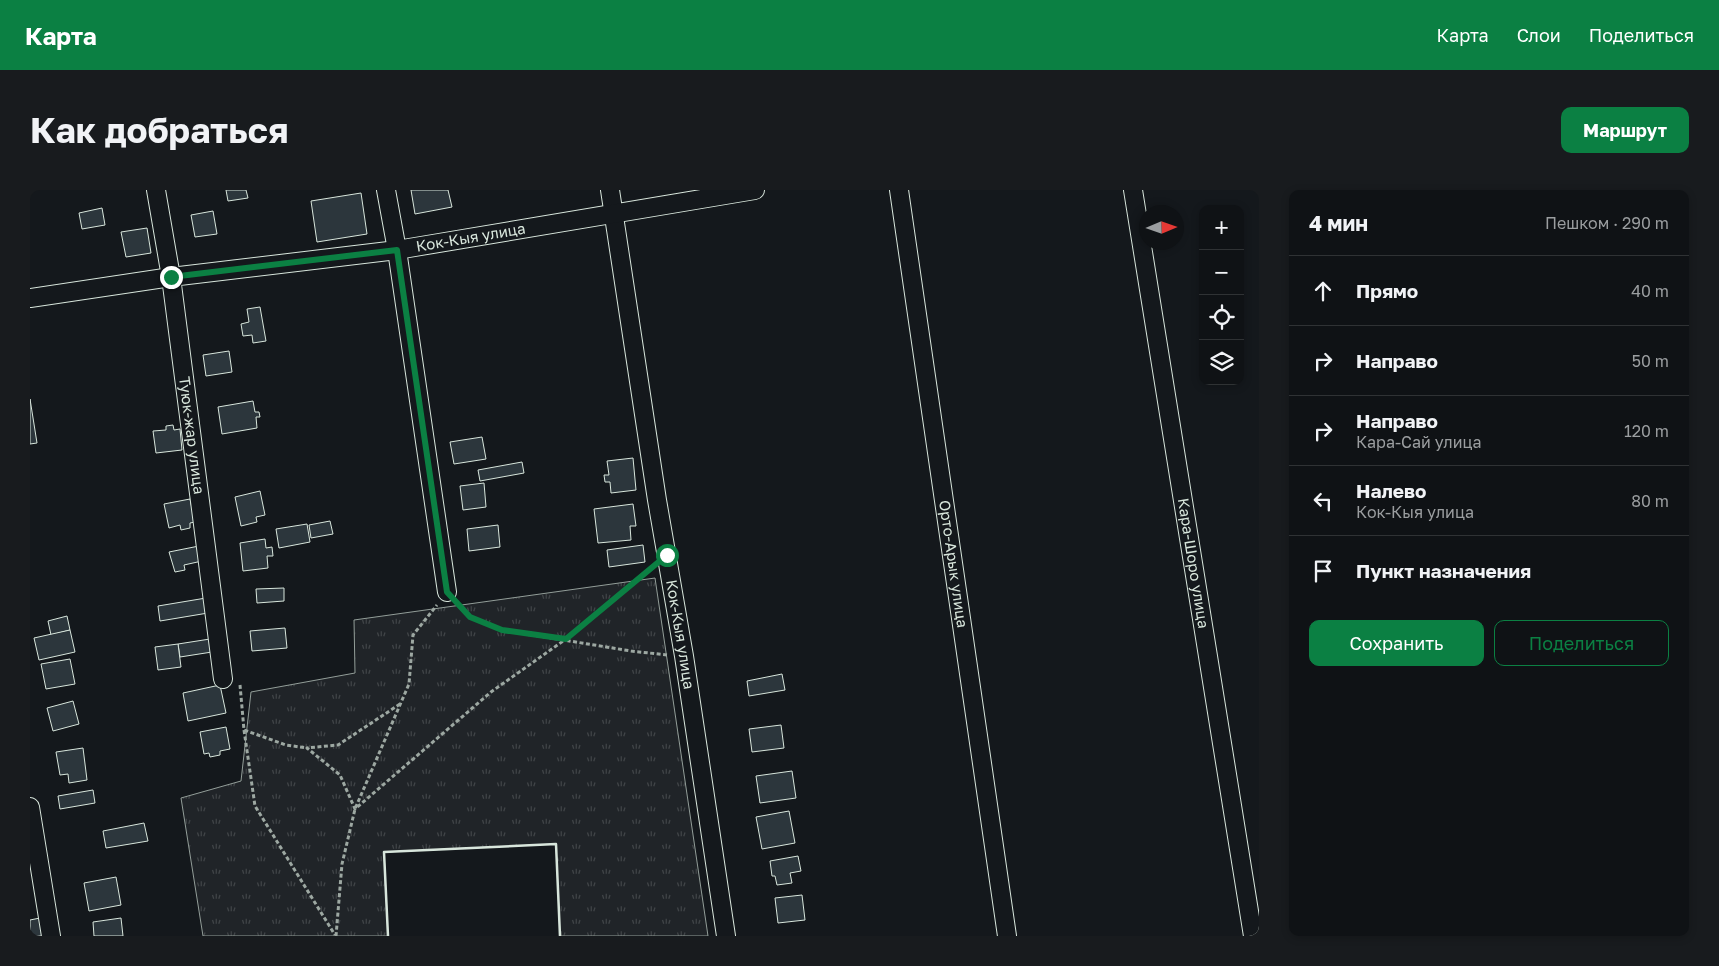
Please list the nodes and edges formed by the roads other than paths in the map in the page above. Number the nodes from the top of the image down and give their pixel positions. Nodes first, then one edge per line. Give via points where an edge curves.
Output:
1 (156, 190) edge
2 (386, 190) edge
3 (610, 190) edge
4 (755, 190) edge
5 (899, 190) edge
6 (1133, 190) edge
7 (614, 215) junction
8 (397, 250) junction
9 (171, 277) junction
10 (30, 298) edge
11 (447, 592) road end
12 (223, 679) dead end
13 (30, 806) edge
14 (51, 936) edge
15 (726, 936) edge
16 (1007, 936) edge
17 (1253, 936) edge

1 - 9 street, Туюк-жар улица
2 - 8 street
3 - 7 street, Кок-Кыя улица
4 - 7 street, Кок-Кыя улица
5 - 16 street, Орто-Арык улица
6 - 17 street, Кара-Шоро улица
7 - 8 street, Кок-Кыя улица
7 - 15 street, Кок-Кыя улица
8 - 9 street, Кок-Кыя улица
8 - 11 street
9 - 10 street, Кок-Кыя улица
9 - 12 street, Туюк-жар улица
13 - 14 street

